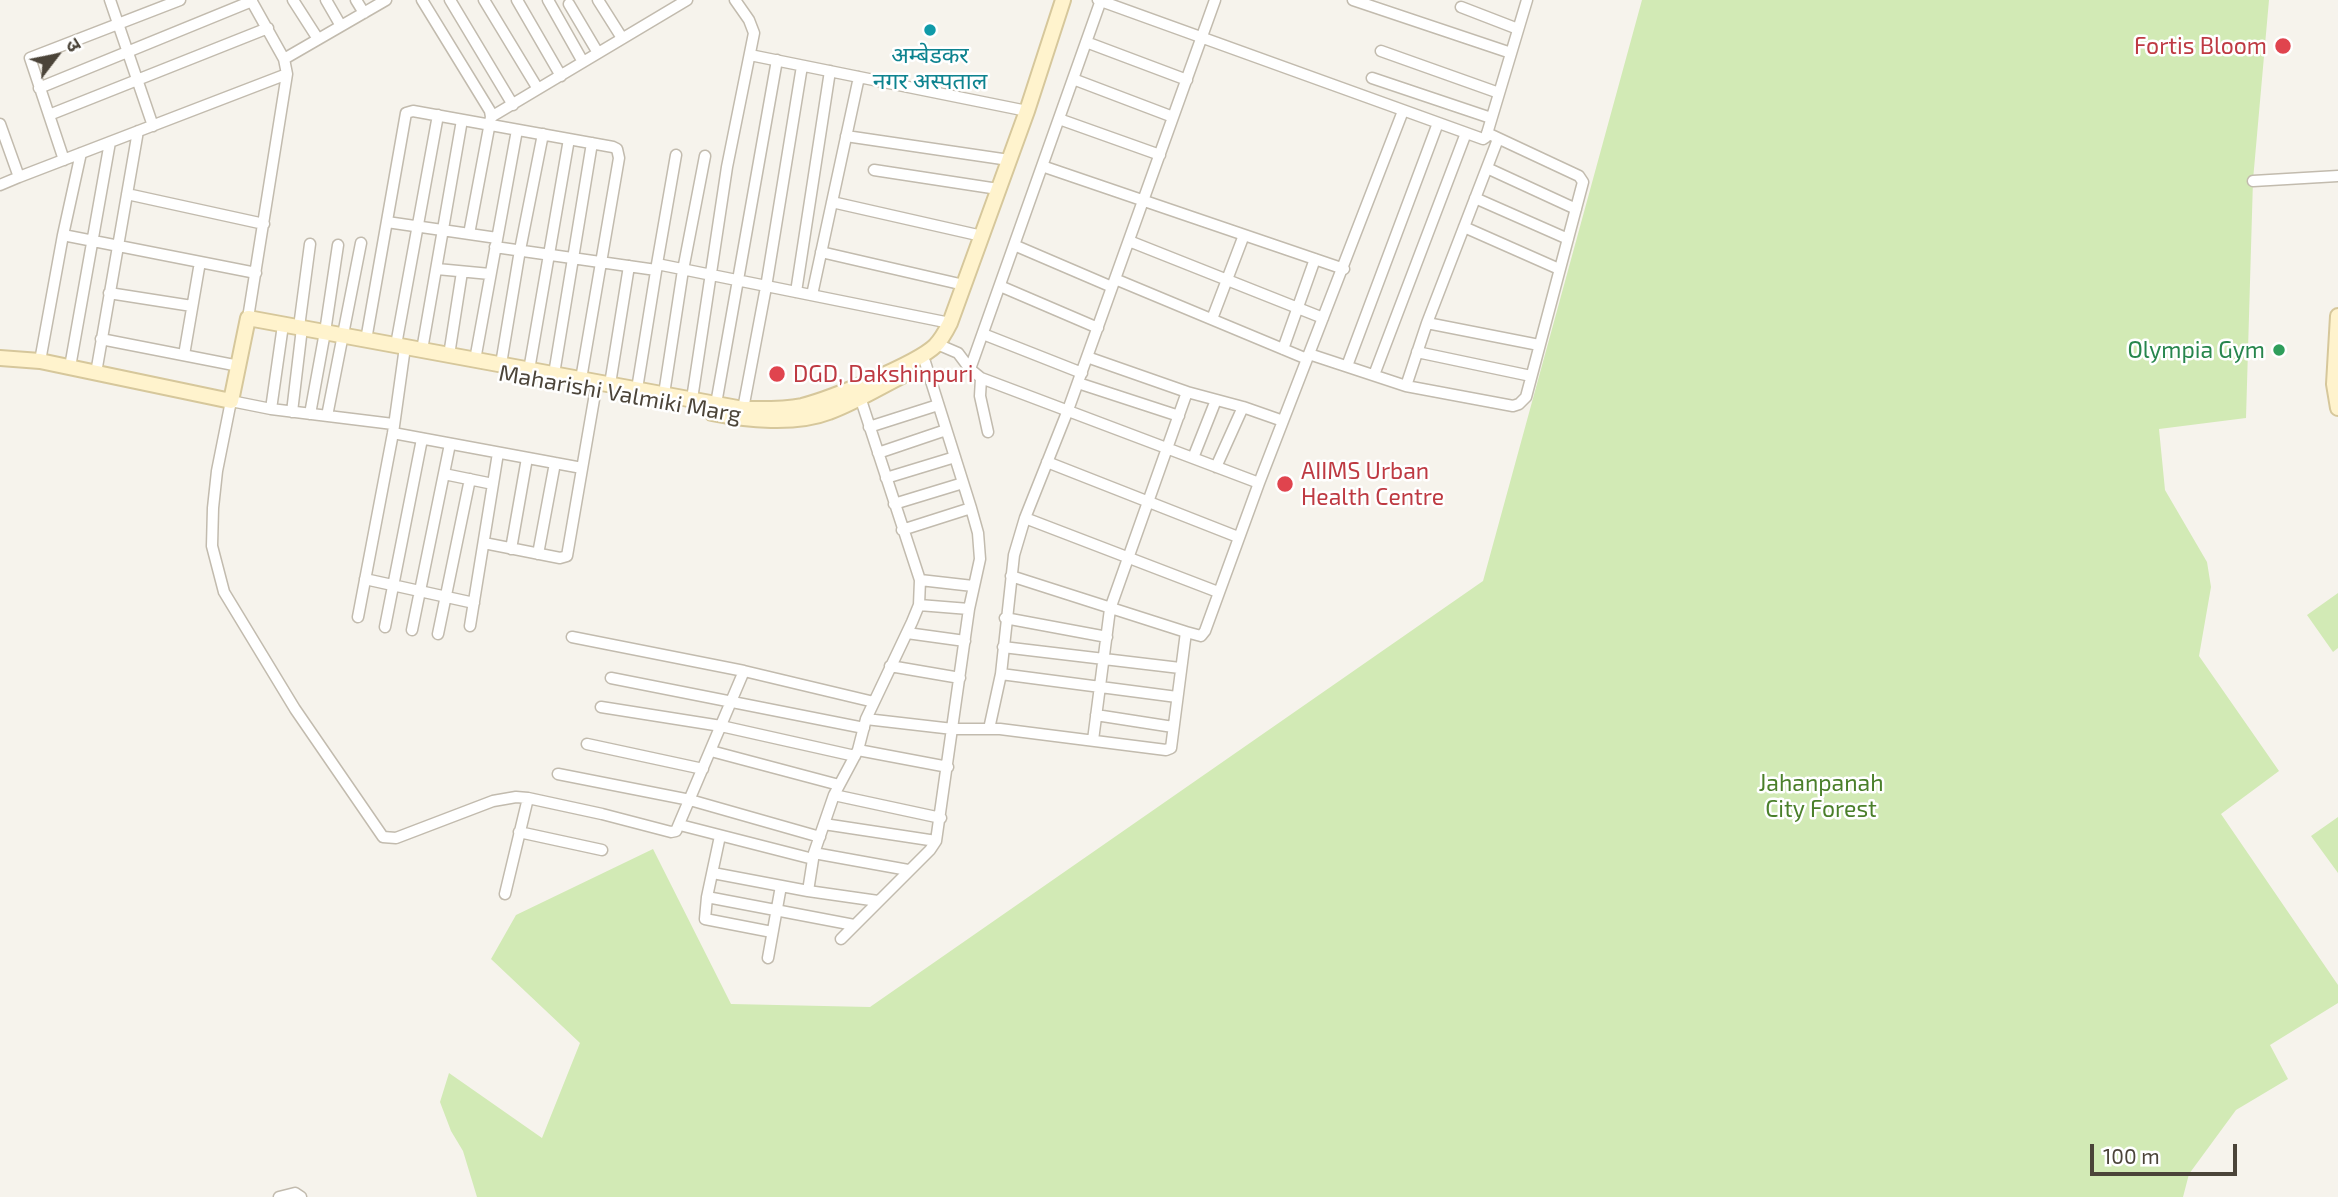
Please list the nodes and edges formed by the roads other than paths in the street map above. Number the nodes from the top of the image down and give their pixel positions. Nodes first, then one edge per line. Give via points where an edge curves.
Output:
1 (110, 0) edge
2 (180, 0) edge
3 (252, 0) edge
4 (293, 0) edge
5 (326, 0) edge
6 (356, 0) edge
7 (386, 0) edge
8 (422, 0) edge
9 (450, 0) edge
10 (484, 0) edge
11 (517, 0) edge
12 (548, 0) edge
13 (598, 0) edge
14 (687, 0) edge
15 (734, 0) edge
16 (1063, 0) edge
17 (1070, 0) edge
18 (1100, 0) edge
19 (1215, 0) edge
20 (1353, 0) edge
21 (1524, 1) edge
22 (572, 2) edge
23 (1461, 7) dead end
24 (555, 12) junction
25 (364, 13) junction
26 (119, 24) junction
27 (341, 26) junction
28 (268, 28) junction
29 (1518, 29) junction
30 (1202, 36) junction
31 (622, 38) junction
32 (318, 40) junction
33 (1086, 42) junction
34 (1381, 51) dead end
35 (128, 52) junction
36 (598, 53) junction
37 (1511, 54) junction
38 (750, 55) junction
39 (284, 59) junction
40 (777, 60) junction
41 (583, 62) junction
42 (803, 66) junction
43 (830, 71) junction
44 (287, 74) junction
45 (561, 76) junction
46 (859, 77) junction
47 (1371, 78) dead end
48 (138, 79) junction
49 (1073, 79) junction
50 (1186, 80) junction
51 (39, 88) junction
52 (538, 89) junction
53 (1499, 93) junction
54 (513, 105) junction
55 (1027, 111) junction
56 (1403, 111) junction
57 (438, 115) junction
58 (48, 116) junction
59 (1173, 117) junction
60 (1491, 118) junction
61 (1059, 119) junction
62 (462, 120) junction
63 (490, 121) junction
64 (1438, 123) junction
65 (0, 124) edge
66 (153, 126) junction
67 (517, 130) junction
68 (138, 131) junction
69 (1466, 133) junction
70 (1487, 133) junction
71 (543, 134) junction
72 (846, 136) junction
73 (569, 139) junction
74 (1498, 139) junction
75 (110, 142) junction
76 (593, 143) junction
77 (4, 144) edge
78 (81, 153) junction
79 (676, 155) dead end
80 (1160, 155) junction
81 (705, 156) dead end
82 (64, 160) junction
83 (1009, 160) junction
84 (1041, 166) junction
85 (1487, 168) junction
86 (874, 170) dead end
87 (2338, 176) edge
88 (19, 177) junction
89 (2253, 181) dead end
90 (0, 185) edge
91 (998, 189) junction
92 (127, 194) junction
93 (1475, 198) junction
94 (1143, 200) junction
95 (832, 202) junction
96 (1576, 209) junction
97 (387, 222) junction
98 (264, 223) junction
99 (417, 226) junction
100 (1464, 227) junction
101 (443, 230) junction
102 (469, 234) junction
103 (63, 235) junction
104 (1244, 235) junction
105 (982, 236) junction
106 (1568, 239) junction
107 (93, 241) junction
108 (1129, 241) junction
109 (496, 242) junction
110 (360, 243) dead end
111 (310, 244) dead end
112 (338, 245) dead end
113 (1014, 245) junction
114 (118, 246) junction
115 (520, 250) junction
116 (821, 252) junction
117 (548, 254) junction
118 (573, 258) junction
119 (1315, 259) junction
120 (200, 262) junction
121 (601, 262) junction
122 (629, 266) junction
123 (657, 267) junction
124 (437, 269) junction
125 (1343, 269) junction
126 (1559, 269) junction
127 (683, 270) junction
128 (462, 272) junction
129 (256, 273) junction
130 (490, 274) junction
131 (710, 276) junction
132 (1227, 280) junction
133 (738, 282) junction
134 (1114, 283) junction
135 (964, 285) junction
136 (1000, 286) junction
137 (766, 287) junction
138 (796, 292) junction
139 (109, 293) junction
140 (812, 295) junction
141 (192, 306) junction
142 (1298, 308) junction
143 (2338, 316) edge
144 (1324, 318) junction
145 (1212, 319) junction
146 (247, 322) junction
147 (950, 323) junction
148 (1427, 323) junction
149 (1098, 328) junction
150 (283, 329) junction
151 (301, 331) junction
152 (984, 334) junction
153 (324, 336) junction
154 (101, 339) junction
155 (343, 339) junction
156 (366, 340) junction
157 (941, 345) junction
158 (1539, 345) junction
159 (401, 349) junction
160 (1283, 349) junction
161 (422, 350) junction
162 (1417, 352) junction
163 (184, 355) junction
164 (449, 355) junction
165 (1308, 356) junction
166 (1087, 357) junction
167 (0, 358) edge
168 (475, 360) junction
169 (40, 361) junction
170 (925, 362) junction
171 (501, 365) junction
172 (239, 366) junction
173 (1347, 366) junction
174 (70, 367) junction
175 (970, 369) junction
176 (529, 370) junction
177 (96, 373) junction
178 (554, 374) junction
179 (1374, 375) junction
180 (1531, 376) junction
181 (981, 378) junction
182 (1080, 378) junction
183 (580, 379) junction
184 (601, 385) junction
185 (1406, 386) junction
186 (638, 389) junction
187 (1187, 392) junction
188 (664, 394) junction
189 (860, 397) junction
190 (692, 399) junction
191 (1216, 400) junction
192 (231, 401) junction
193 (716, 404) junction
194 (2337, 404) edge
195 (938, 405) junction
196 (1243, 407) junction
197 (271, 409) junction
198 (743, 409) junction
199 (1068, 410) junction
200 (292, 412) junction
201 (310, 414) junction
202 (327, 416) junction
203 (1179, 416) junction
204 (1283, 421) junction
205 (869, 427) junction
206 (393, 429) junction
207 (946, 430) junction
208 (988, 432) dead end
209 (422, 439) junction
210 (450, 444) junction
211 (1168, 448) junction
212 (498, 453) junction
213 (878, 453) junction
214 (955, 457) junction
215 (527, 458) junction
216 (1193, 458) junction
217 (1047, 462) junction
218 (555, 463) junction
219 (1216, 467) junction
220 (582, 468) junction
221 (444, 474) junction
222 (886, 478) junction
223 (470, 480) junction
224 (963, 483) junction
225 (1259, 483) junction
226 (493, 484) junction
227 (1148, 502) junction
228 (894, 504) junction
229 (971, 508) junction
230 (1025, 518) junction
231 (902, 530) junction
232 (1238, 537) junction
233 (484, 543) junction
234 (511, 549) junction
235 (538, 554) junction
236 (1129, 557) junction
237 (1011, 576) junction
238 (365, 579) junction
239 (920, 580) junction
240 (393, 586) junction
241 (973, 586) junction
242 (420, 592) junction
243 (1218, 592) junction
244 (446, 597) junction
245 (474, 603) junction
246 (919, 605) junction
247 (969, 609) junction
248 (1110, 609) junction
249 (358, 617) dead end
250 (1006, 618) junction
251 (385, 626) dead end
252 (470, 626) dead end
253 (412, 630) dead end
254 (1186, 632) junction
255 (907, 633) junction
256 (438, 634) dead end
257 (572, 637) dead end
258 (1107, 637) junction
259 (965, 640) junction
260 (1003, 647) junction
261 (1104, 659) junction
262 (890, 666) junction
263 (1180, 668) junction
264 (744, 671) junction
265 (1000, 674) junction
266 (611, 678) dead end
267 (960, 678) junction
268 (1100, 686) junction
269 (1177, 697) junction
270 (874, 702) junction
271 (731, 703) junction
272 (601, 707) dead end
273 (1096, 715) junction
274 (865, 724) junction
275 (721, 726) junction
276 (1173, 727) junction
277 (953, 729) junction
278 (989, 729) junction
279 (1093, 740) junction
280 (587, 744) dead end
281 (711, 751) junction
282 (857, 753) junction
283 (948, 766) junction
284 (703, 769) junction
285 (558, 774) dead end
286 (837, 790) junction
287 (528, 798) junction
288 (690, 800) junction
289 (941, 818) junction
290 (824, 824) junction
291 (680, 825) junction
292 (519, 832) junction
293 (720, 836) junction
294 (820, 837) junction
295 (936, 841) junction
296 (602, 850) dead end
297 (814, 856) junction
298 (908, 870) junction
299 (713, 873) junction
300 (781, 887) junction
301 (808, 891) junction
302 (505, 894) dead end
303 (707, 897) junction
304 (878, 901) junction
305 (776, 910) junction
306 (854, 925) junction
307 (772, 932) junction
308 (841, 939) dead end
309 (768, 958) dead end
310 (279, 1197) edge
311 (301, 1197) edge

1 - 26 street
2 - 26 street
3 - 28 street
3 - 35 street
4 - 32 street
5 - 27 street
6 - 25 street
7 - 25 street
8 - 63 street via 487,105
9 - 54 street
10 - 52 street
11 - 45 street
12 - 24 street
13 - 31 street
14 - 31 street
15 - 38 street via 752,26
16 - 55 street, Maharishi Valmiki Marg
17 - 157 street, Maharishi Valmiki Marg via 956,329
18 - 30 street
18 - 33 street
19 - 30 street
20 - 37 street
21 - 29 street
22 - 24 street
22 - 36 street
23 - 29 street
24 - 41 street
25 - 27 street
26 - 35 street
26 - 51 street via 31,56
27 - 32 street
28 - 39 street
28 - 48 street
29 - 37 street
30 - 50 street
30 - 56 street
31 - 36 street
32 - 39 street
33 - 49 street
33 - 50 street
34 - 53 street
35 - 48 street
35 - 51 street
36 - 41 street
37 - 53 street
38 - 40 street
38 - 131 street
39 - 44 street
40 - 42 street
40 - 133 street
41 - 45 street
42 - 43 street
42 - 137 street
43 - 46 street
43 - 138 street
44 - 66 street
44 - 98 street
45 - 52 street
46 - 55 street
46 - 72 street
47 - 60 street
48 - 58 street
48 - 66 street
49 - 59 street
49 - 61 street
50 - 59 street
51 - 58 street
52 - 54 street
53 - 60 street
54 - 63 street
55 - 83 street, Maharishi Valmiki Marg
56 - 64 street
56 - 125 street
57 - 62 street
57 - 97 street via 406,113
57 - 99 street
58 - 82 street
59 - 80 street
60 - 70 street
61 - 80 street
61 - 84 street
62 - 63 street
62 - 101 street
63 - 67 street
63 - 102 street
64 - 69 street
64 - 173 street
65 - 77 street
66 - 68 street
67 - 71 street
67 - 109 street
68 - 75 street
68 - 92 street
69 - 70 street via 1483,139
69 - 179 street
70 - 74 street
71 - 73 street
71 - 115 street
72 - 83 street
72 - 95 street
73 - 76 street
73 - 117 street
74 - 85 street
74 - 96 street via 1579,176 1583,186
75 - 78 street
75 - 107 street
76 - 118 street
76 - 121 street via 619,153
77 - 88 street
78 - 82 street
78 - 103 street
79 - 123 street
80 - 94 street
81 - 127 street
82 - 88 street
83 - 91 street, Maharishi Valmiki Marg
84 - 94 street
84 - 113 street
85 - 93 street
85 - 96 street
86 - 91 street
87 - 89 street
88 - 90 street
91 - 105 street, Maharishi Valmiki Marg
92 - 98 street
92 - 114 street
93 - 100 street
93 - 106 street
94 - 104 street
94 - 108 street
95 - 105 street
95 - 116 street
96 - 106 street
97 - 99 street
97 - 156 street
98 - 129 street
99 - 101 street
99 - 159 street
100 - 126 street
100 - 148 street
101 - 102 street
101 - 124 street
102 - 109 street
103 - 107 street
103 - 169 street
104 - 119 street
104 - 132 street
105 - 135 street, Maharishi Valmiki Marg
106 - 126 street
107 - 114 street
107 - 174 street
108 - 132 street
108 - 134 street
109 - 115 street
109 - 130 street
110 - 155 street
111 - 151 street
112 - 153 street
113 - 134 street
113 - 136 street
114 - 120 street
114 - 139 street
115 - 117 street
115 - 171 street
116 - 135 street
116 - 140 street
117 - 118 street
117 - 176 street
118 - 121 street
118 - 178 street
119 - 125 street
119 - 142 street
120 - 129 street
120 - 141 street
121 - 122 street
121 - 183 street
122 - 123 street
122 - 184 street
123 - 127 street
123 - 186 street
124 - 128 street
124 - 161 street
125 - 144 street
126 - 158 street
127 - 131 street
127 - 188 street
128 - 130 street
128 - 164 street
129 - 146 street
130 - 168 street
131 - 133 street
131 - 190 street
132 - 142 street
132 - 145 street
133 - 137 street
133 - 193 street
134 - 145 street
134 - 149 street
135 - 147 street, Maharishi Valmiki Marg
136 - 149 street
136 - 152 street
137 - 138 street
137 - 198 street
138 - 140 street
139 - 141 street
139 - 154 street
140 - 147 street
141 - 163 street
142 - 144 street
142 - 160 street
143 - 194 street
144 - 165 street
145 - 160 street
146 - 150 street, Maharishi Valmiki Marg
146 - 172 street
147 - 157 street, Maharishi Valmiki Marg
148 - 158 street
148 - 162 street
149 - 166 street
150 - 151 street, Maharishi Valmiki Marg
150 - 197 street
151 - 153 street, Maharishi Valmiki Marg
151 - 200 street
152 - 175 street
152 - 182 street
153 - 155 street, Maharishi Valmiki Marg
153 - 201 street
154 - 163 street
154 - 177 street
155 - 156 street, Maharishi Valmiki Marg
155 - 159 street, Maharishi Valmiki Marg
155 - 202 street
156 - 159 street, Maharishi Valmiki Marg
157 - 170 street, Maharishi Valmiki Marg
157 - 175 street via 958,353
157 - 198 street, Maharishi Valmiki Marg via 920,359 824,399 777,410
158 - 180 street
159 - 161 street, Maharishi Valmiki Marg
159 - 184 street, Maharishi Valmiki Marg
159 - 206 street
160 - 165 street
161 - 164 street, Maharishi Valmiki Marg
162 - 180 street
162 - 185 street
163 - 172 street
164 - 168 street, Maharishi Valmiki Marg
165 - 173 street
165 - 204 street
166 - 182 street
166 - 187 street
167 - 169 street
168 - 171 street, Maharishi Valmiki Marg
169 - 174 street
170 - 189 street, Maharishi Valmiki Marg
170 - 195 street
171 - 176 street, Maharishi Valmiki Marg
172 - 192 street
173 - 179 street
174 - 177 street
175 - 181 street
176 - 178 street, Maharishi Valmiki Marg
177 - 192 street
178 - 183 street, Maharishi Valmiki Marg
179 - 185 street
180 - 185 street via 1525,397 1513,405
181 - 199 street
181 - 208 street
182 - 199 street
182 - 203 street
183 - 184 street, Maharishi Valmiki Marg
184 - 186 street, Maharishi Valmiki Marg
184 - 189 street, Maharishi Valmiki Marg via 738,418 801,419 829,413
184 - 220 street
186 - 188 street, Maharishi Valmiki Marg
187 - 191 street
187 - 203 street
188 - 190 street, Maharishi Valmiki Marg
189 - 205 street
190 - 193 street, Maharishi Valmiki Marg
191 - 196 street
191 - 216 street
192 - 197 street
192 - 287 street via 212,508 212,546 224,592 378,832 396,838 493,801
193 - 198 street, Maharishi Valmiki Marg
195 - 205 street
195 - 207 street
196 - 204 street
196 - 219 street
197 - 200 street
199 - 211 street
199 - 217 street
200 - 201 street
201 - 202 street
202 - 206 street
203 - 211 street
204 - 225 street
205 - 213 street
206 - 209 street
206 - 238 street
207 - 213 street
207 - 214 street
209 - 210 street
209 - 240 street
210 - 212 street
210 - 221 street
211 - 216 street
211 - 227 street
212 - 215 street
212 - 226 street
213 - 222 street
214 - 222 street
214 - 224 street
215 - 218 street
215 - 234 street
216 - 219 street
217 - 227 street
217 - 230 street
218 - 220 street
218 - 235 street
219 - 225 street
220 - 235 street via 567,555
221 - 223 street
221 - 242 street
222 - 228 street
223 - 226 street
223 - 244 street
224 - 228 street
224 - 229 street
225 - 232 street
226 - 233 street
227 - 232 street
227 - 236 street
228 - 231 street
229 - 231 street
229 - 241 street via 980,551
230 - 236 street
230 - 237 street
231 - 239 street
232 - 243 street
233 - 234 street
233 - 245 street
234 - 235 street
236 - 243 street
236 - 248 street
237 - 248 street
237 - 250 street
238 - 240 street
238 - 249 street
239 - 241 street
239 - 246 street
240 - 242 street
240 - 251 street
241 - 247 street
242 - 244 street
242 - 253 street
243 - 254 street via 1204,634
244 - 245 street
244 - 256 street
245 - 252 street
246 - 247 street
246 - 255 street
247 - 259 street
248 - 254 street
248 - 258 street
250 - 258 street
250 - 260 street
254 - 263 street
255 - 259 street
255 - 262 street
257 - 264 street
258 - 261 street
259 - 267 street
260 - 261 street
260 - 265 street
261 - 263 street
261 - 268 street
262 - 267 street
262 - 270 street
263 - 269 street
264 - 270 street
264 - 271 street
265 - 268 street
265 - 278 street
266 - 271 street
267 - 277 street
268 - 269 street
268 - 273 street
269 - 276 street
270 - 274 street
271 - 274 street
271 - 275 street
272 - 275 street
273 - 276 street
273 - 279 street
274 - 277 street
274 - 282 street
275 - 281 street
275 - 282 street
276 - 279 street via 1167,750
277 - 278 street
277 - 283 street
278 - 279 street
280 - 284 street
281 - 284 street
281 - 286 street
282 - 283 street
282 - 286 street
283 - 289 street
284 - 288 street
285 - 288 street
286 - 289 street
286 - 290 street
287 - 291 street via 671,832
287 - 292 street
288 - 291 street
288 - 294 street
289 - 295 street
290 - 294 street
290 - 295 street
291 - 293 street
292 - 296 street
292 - 302 street
293 - 297 street
293 - 299 street
294 - 297 street
295 - 298 street
297 - 298 street
297 - 301 street
298 - 304 street
299 - 300 street
299 - 303 street
300 - 301 street
300 - 305 street
301 - 304 street
303 - 305 street
303 - 307 street via 704,917 708,921
304 - 306 street
305 - 306 street
305 - 307 street
306 - 308 street
307 - 309 street
310 - 311 street via 295,1193

